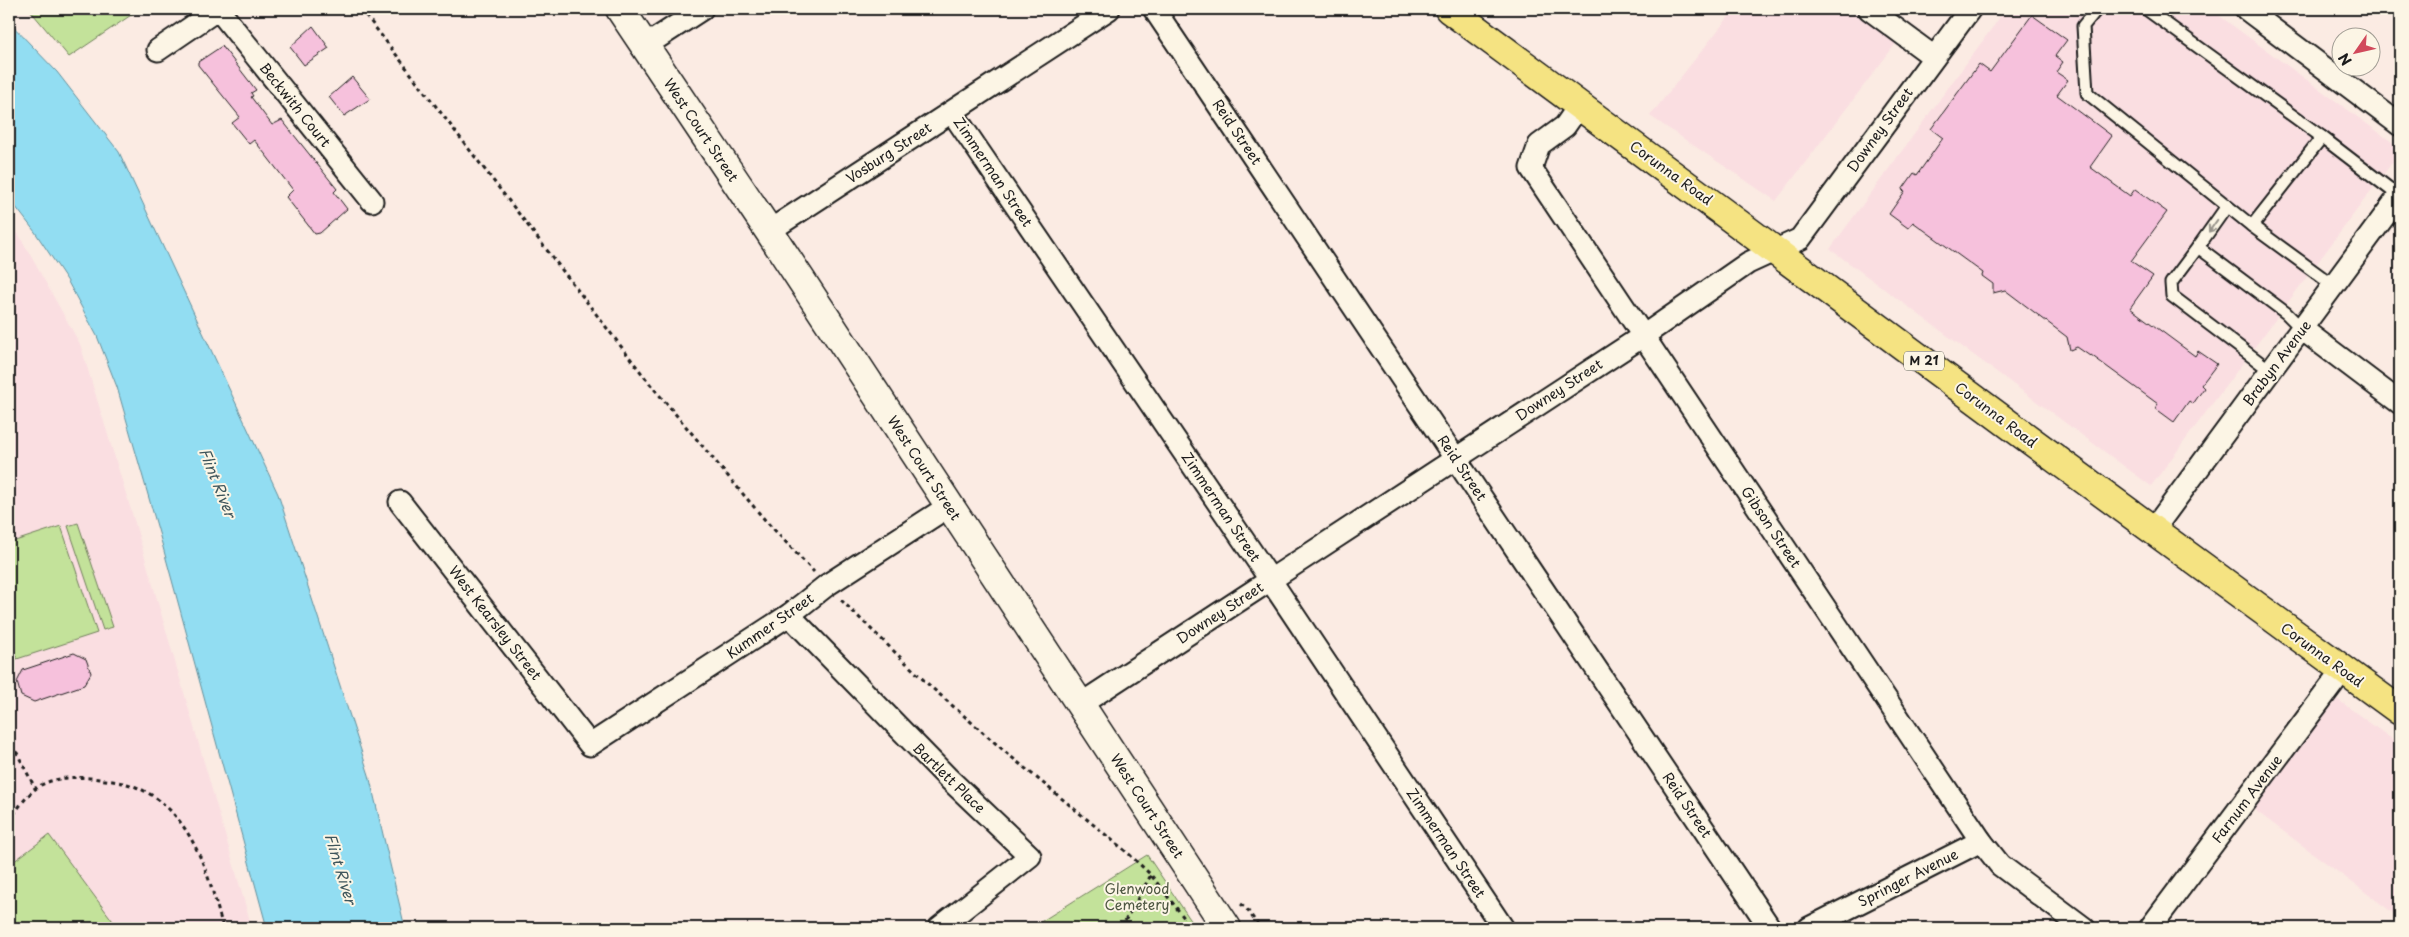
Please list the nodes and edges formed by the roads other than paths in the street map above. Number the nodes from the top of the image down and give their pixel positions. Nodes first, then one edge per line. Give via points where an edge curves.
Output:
1 (218, 9) edge
2 (620, 9) edge
3 (702, 9) edge
4 (1109, 9) edge
5 (1154, 9) edge
6 (1449, 9) edge
7 (1869, 9) edge
8 (1970, 9) edge
9 (2097, 9) edge
10 (2146, 9) edge
11 (2246, 9) edge
12 (645, 46) junction
13 (158, 50) dead end
14 (1934, 57) junction
15 (1579, 106) junction
16 (952, 112) junction
17 (2400, 125) edge
18 (2322, 137) junction
19 (2400, 196) edge
20 (372, 201) dead end
21 (2227, 206) junction
22 (2252, 226) junction
23 (769, 231) junction
24 (2198, 247) junction
25 (1775, 250) junction
26 (2334, 286) junction
27 (2302, 329) junction
28 (1643, 336) junction
29 (2271, 371) junction
30 (2400, 403) edge
31 (1456, 458) junction
32 (400, 502) dead end
33 (949, 506) junction
34 (2153, 530) junction
35 (1270, 580) junction
36 (789, 616) junction
37 (2343, 670) junction
38 (1081, 704) junction
39 (2400, 711) edge
40 (590, 745) joint
41 (1982, 841) junction
42 (1232, 917) edge
43 (939, 928) edge
44 (1503, 928) edge
45 (1770, 928) edge
46 (1808, 928) edge
47 (2084, 928) edge
48 (2150, 928) edge

1 - 13 street
1 - 20 street, Beckwith Court
2 - 12 street, West Court Street
3 - 12 street
4 - 16 street, Vosburg Street
5 - 31 street, Reid Street
6 - 15 main road, Corunna Road / M 21
7 - 14 street
8 - 14 street, Downey Street
9 - 21 lane via 2083,26 2087,93
10 - 18 lane
11 - 17 street
12 - 23 street, West Court Street
14 - 25 street, Downey Street via 1800,238
15 - 25 main road, Corunna Road / M 21
15 - 28 street, Gibson Street via 1564,126 1539,145 1531,168
16 - 23 street, Vosburg Street
16 - 35 street, Zimmerman Street
18 - 19 lane
18 - 22 lane
19 - 26 street, Brabyn Avenue
21 - 22 lane
21 -> 24 lane
22 - 26 lane
23 - 33 street, West Court Street
24 - 27 lane
24 - 29 lane via 2171,284 2172,296
25 - 28 street, Downey Street via 1748,263
25 - 34 main road, Corunna Road / M 21
26 - 27 street, Brabyn Avenue
27 - 29 street, Brabyn Avenue
27 - 30 street
28 - 31 street, Downey Street
28 - 41 street, Gibson Street
29 - 34 street, Brabyn Avenue
31 - 35 street, Downey Street
31 - 45 street, Reid Street
32 - 40 street, West Kearsley Street
33 - 36 street, Kummer Street via 827,585
33 - 38 street, West Court Street
34 - 37 main road, Corunna Road / M 21
35 - 38 street, Downey Street
35 - 44 street, Zimmerman Street
36 - 40 street, Kummer Street
36 - 43 street, Bartlett Place via 947,777 1030,856
37 - 39 main road, Corunna Road / M 21
37 - 48 street, Farnum Avenue
38 - 42 street, West Court Street
41 - 46 street, Springer Avenue
41 - 47 street, Gibson Street via 2000,865

